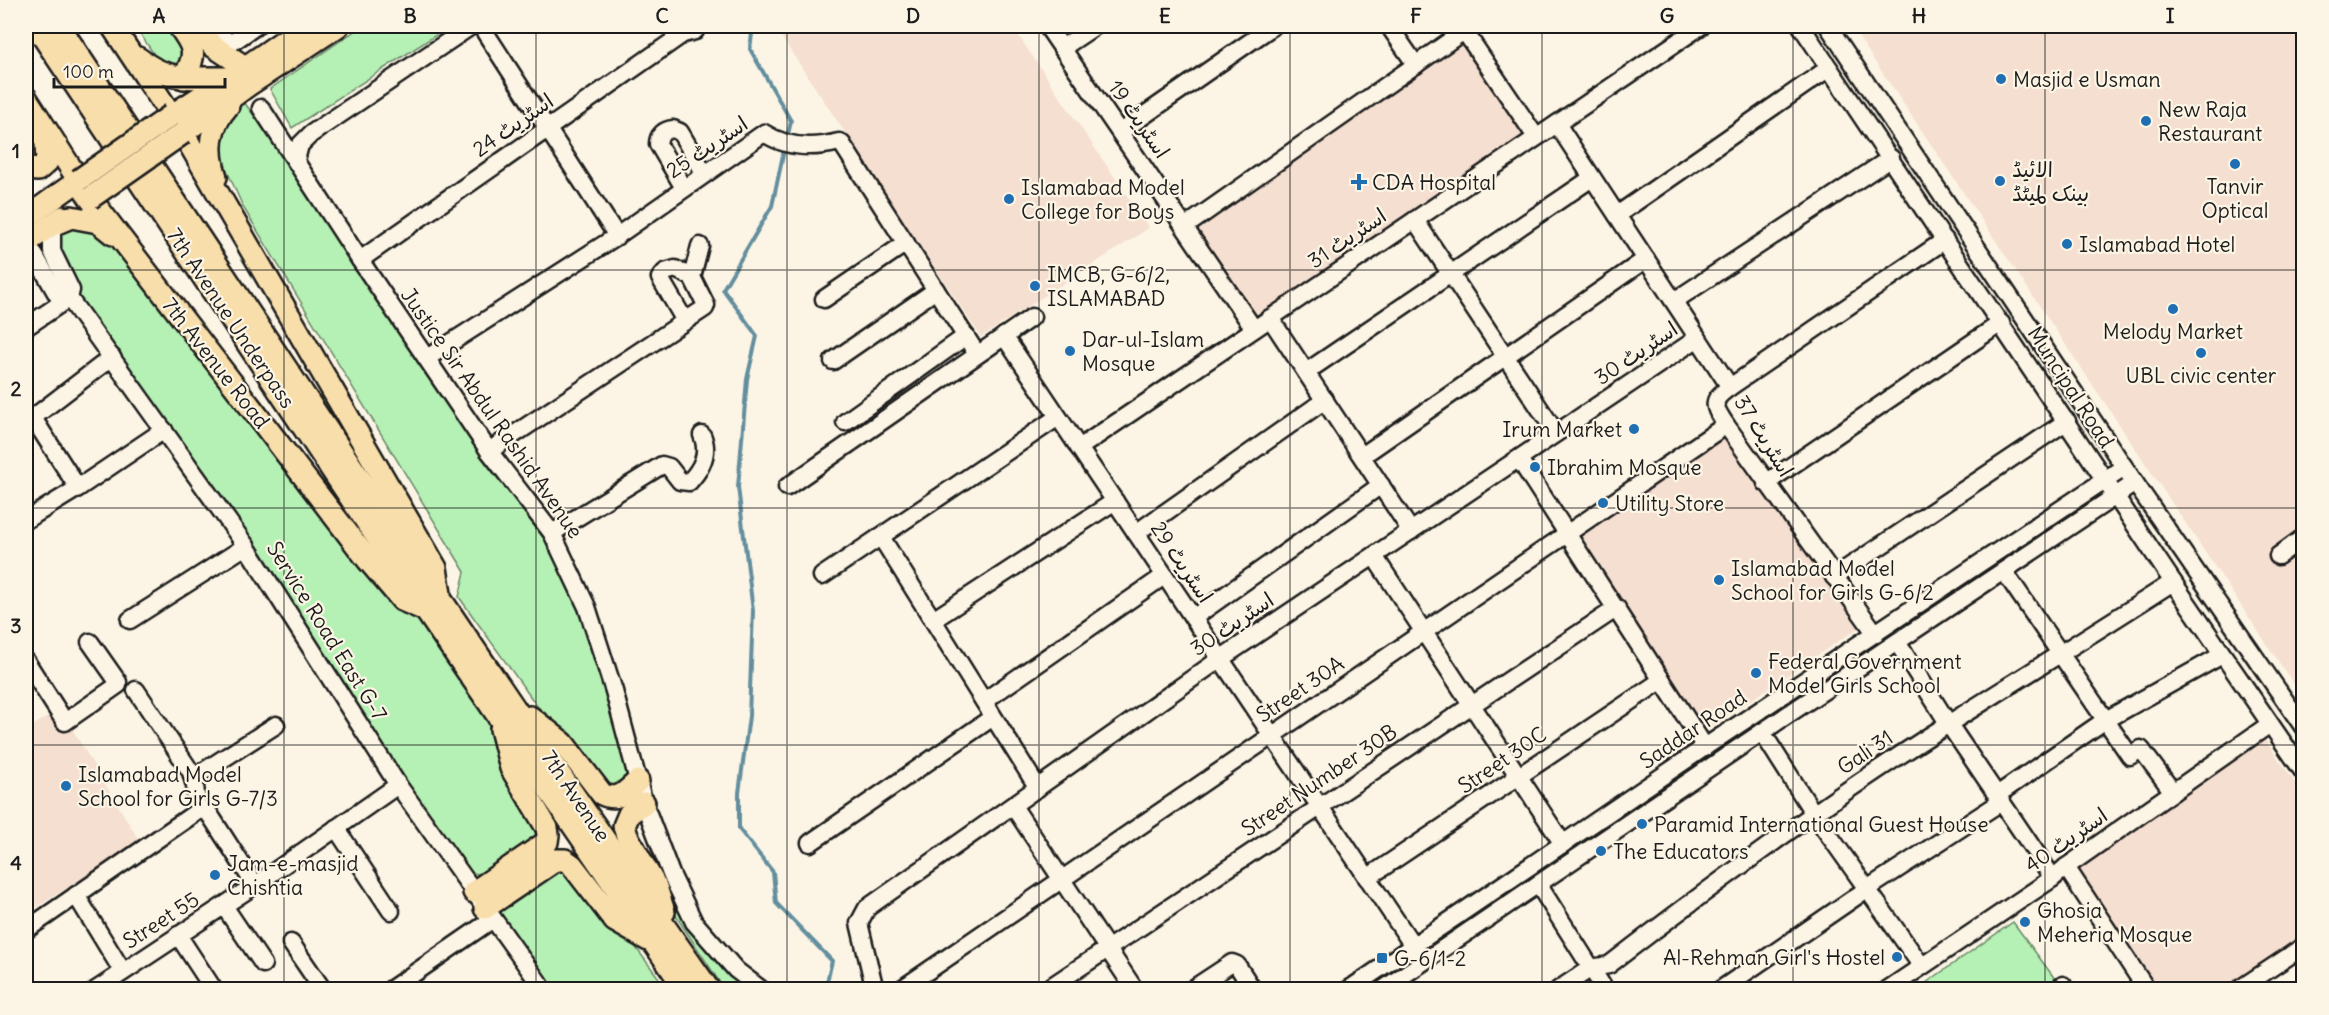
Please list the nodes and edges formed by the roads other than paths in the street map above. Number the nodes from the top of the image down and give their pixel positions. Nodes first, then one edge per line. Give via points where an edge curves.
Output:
1 (36, 26) edge
2 (59, 26) edge
3 (112, 26) edge
4 (179, 26) edge
5 (197, 26) edge
6 (216, 26) edge
7 (256, 26) edge
8 (305, 26) edge
9 (338, 26) edge
10 (471, 26) edge
11 (481, 26) edge
12 (1047, 26) edge
13 (1095, 26) edge
14 (1273, 26) edge
15 (1389, 26) edge
16 (1701, 26) edge
17 (1801, 26) edge
18 (1828, 26) edge
19 (1465, 27) edge
20 (695, 31) dead end
21 (126, 48) junction
22 (1062, 48) junction
23 (226, 51) junction
24 (1416, 65) junction
25 (1829, 68) junction
26 (241, 77) junction
27 (184, 78) junction
28 (30, 104) edge
29 (261, 108) dead end
30 (178, 124) junction
31 (1557, 124) junction
32 (548, 128) junction
33 (1120, 132) junction
34 (1536, 137) junction
35 (1891, 158) junction
36 (296, 160) junction
37 (47, 162) junction
38 (26, 169) edge
39 (705, 174) junction
40 (1592, 178) junction
41 (684, 188) junction
42 (84, 189) junction
43 (223, 200) junction
44 (1617, 215) junction
45 (28, 216) edge
46 (1414, 220) junction
47 (52, 225) junction
48 (1186, 226) junction
49 (617, 236) junction
50 (1945, 240) junction
51 (123, 242) junction
52 (26, 243) edge
53 (906, 243) junction
54 (700, 246) dead end
55 (1646, 259) junction
56 (360, 260) junction
57 (1451, 274) junction
58 (692, 278) junction
59 (936, 290) junction
60 (69, 298) junction
61 (824, 299) dead end
62 (1674, 301) junction
63 (1032, 317) dead end
64 (1270, 318) junction
65 (685, 321) junction
66 (2001, 323) junction
67 (26, 327) edge
68 (1254, 329) junction
69 (966, 336) junction
70 (1004, 336) junction
71 (1698, 338) junction
72 (977, 354) junction
73 (112, 357) junction
74 (1505, 357) junction
75 (427, 358) junction
76 (833, 361) dead end
77 (1306, 372) junction
78 (1730, 387) junction
79 (1325, 400) junction
80 (1058, 417) junction
81 (29, 421) edge
82 (2067, 421) junction
83 (845, 422) dead end
84 (1726, 425) junction
85 (164, 430) junction
86 (1557, 433) junction
87 (702, 435) dead end
88 (1078, 448) junction
89 (489, 452) junction
90 (1362, 456) junction
91 (1519, 459) junction
92 (2124, 467) junction
93 (2105, 481) junction
94 (1767, 483) junction
95 (2134, 483) junction
96 (1381, 485) junction
97 (787, 487) dead end
98 (78, 488) junction
99 (2115, 497) junction
100 (1115, 501) junction
101 (26, 520) edge
102 (1411, 531) junction
103 (552, 533) junction
104 (1136, 533) junction
105 (1568, 533) junction
106 (881, 537) junction
107 (2304, 537) edge
108 (246, 546) junction
109 (1374, 556) junction
110 (2278, 556) dead end
111 (2004, 571) junction
112 (822, 576) dead end
113 (1164, 576) junction
114 (1834, 577) junction
115 (2173, 582) junction
116 (434, 607) junction
117 (1617, 608) junction
118 (1193, 618) junction
119 (130, 620) dead end
120 (933, 620) junction
121 (1424, 631) junction
122 (1876, 634) junction
123 (90, 642) dead end
124 (1898, 642) junction
125 (2222, 655) junction
126 (2060, 656) junction
127 (1220, 659) junction
128 (26, 661) edge
129 (1662, 680) junction
130 (136, 690) dead end
131 (984, 701) junction
132 (1472, 705) junction
133 (505, 708) junction
134 (993, 717) junction
135 (2104, 721) junction
136 (1948, 723) junction
137 (2270, 724) junction
138 (276, 725) dead end
139 (2304, 728) edge
140 (1762, 732) junction
141 (1272, 736) junction
142 (1705, 747) junction
143 (2304, 773) edge
144 (1518, 776) junction
145 (193, 778) junction
146 (638, 781) junction
147 (398, 785) junction
148 (1038, 788) junction
149 (2173, 792) junction
150 (1999, 798) junction
151 (644, 803) junction
152 (1013, 806) junction
153 (1319, 807) junction
154 (202, 810) junction
155 (1814, 814) junction
156 (336, 828) junction
157 (810, 843) dead end
158 (1563, 844) junction
159 (2059, 872) junction
160 (1367, 878) junction
161 (1062, 879) junction
162 (1539, 884) junction
163 (255, 885) junction
164 (1867, 889) junction
165 (76, 895) junction
166 (224, 906) junction
167 (484, 906) junction
168 (391, 911) dead end
169 (26, 930) edge
170 (178, 935) junction
171 (663, 940) junction
172 (291, 943) dead end
173 (2304, 945) edge
174 (1413, 946) junction
175 (1108, 948) junction
176 (1423, 962) junction
177 (263, 964) dead end
178 (1921, 965) junction
179 (1591, 968) junction
180 (123, 972) junction
181 (2262, 983) edge
182 (1385, 989) edge
183 (1887, 989) edge
184 (96, 990) edge
185 (214, 990) edge
186 (323, 990) edge
187 (390, 990) edge
188 (544, 990) edge
189 (686, 990) edge
190 (709, 990) edge
191 (762, 990) edge
192 (875, 990) edge
193 (900, 990) edge
194 (1046, 990) edge
195 (1135, 990) edge
196 (1191, 990) edge
197 (1253, 990) edge
198 (1348, 990) edge
199 (1558, 990) edge
200 (1605, 990) edge
201 (1720, 990) edge
202 (2147, 990) edge
203 (2238, 990) edge

1 - 116 main road, 7th Avenue Underpass
2 - 116 main road, 7th Avenue Underpass
3 - 21 main road
4 - 27 main road via 191,42 194,54
5 - 23 main road via 207,40
6 - 23 street
7 - 23 street
8 - 26 main road
9 - 26 main road
10 - 36 street via 310,134 300,145
11 - 32 street
12 - 22 street, اسٹریٹ 19
13 - 22 street
14 - 33 street
15 - 24 street
16 - 31 street, اسٹریٹ 31
17 - 25 street, Muncipal Road
18 - 92 street
19 - 24 street
19 - 34 street
20 - 32 street, اسٹریٹ 24 via 683,34
21 - 27 main road via 152,69
21 - 30 main road
22 - 33 street, اسٹریٹ 19
23 - 26 main road
24 - 48 street
25 - 35 street, Muncipal Road
25 - 44 street
26 - 27 main road
26 - 30 main road
26 - 43 main road via 211,135 212,165
28 - 37 main road via 46,143
28 - 42 main road, 7th Avenue Road
29 - 36 street, Justice Sir Abdul Rashid Avenue
30 - 42 main road, bridge
30 - 43 main road
31 - 34 street, اسٹریٹ 31
31 - 40 street
32 - 49 street
32 - 56 street, اسٹریٹ 24
33 - 48 street, اسٹریٹ 19
34 - 46 street, اسٹریٹ 31
35 - 50 street, Muncipal Road
35 - 62 street
36 - 56 street, Justice Sir Abdul Rashid Avenue
37 - 38 main road via 38,170
37 - 45 main road via 41,195
39 - 41 street, اسٹریٹ 25
39 - 41 street via 680,132 673,129 661,134 658,144
39 - 53 street, اسٹریٹ 25 via 764,133 778,142 803,146 838,142
40 - 44 street
40 - 57 street
41 - 49 street, اسٹریٹ 25
42 - 45 main road
42 - 47 main road
42 - 51 main road, 7th Avenue Road
43 - 116 main road via 436,568
44 - 55 street
46 - 57 street
46 - 64 street, اسٹریٹ 31
47 - 51 main road via 71,216 98,222
47 - 52 main road
47 - 60 street via 52,250 71,290
48 - 68 street, اسٹریٹ 19
49 - 75 street, اسٹریٹ 25
50 - 66 street, Muncipal Road
50 - 78 street, اسٹریٹ 37
51 - 116 main road, 7th Avenue Road via 402,600
52 - 60 street via 58,296
53 - 59 street, اسٹریٹ 25
53 - 61 street
54 - 58 street
55 - 62 street
55 - 74 street
56 - 75 street, Justice Sir Abdul Rashid Avenue
57 - 74 street
57 - 77 street
58 - 65 street via 706,305
58 - 65 street via 675,269 664,272 660,278
59 - 69 street, اسٹریٹ 25
59 - 76 street
60 - 67 street
60 - 73 street, Service Road East G-7
62 - 71 street
63 - 70 street
64 - 68 street, اسٹریٹ 31
64 - 77 street
65 - 89 street
66 - 82 street, Muncipal Road
66 - 94 street
68 - 88 street, اسٹریٹ 31
69 - 72 street, اسٹریٹ 25
69 - 83 street
70 - 72 street
70 - 80 street, اسٹریٹ 29
71 - 78 street
71 - 86 street, اسٹریٹ 30
72 - 97 street
73 - 81 street
73 - 85 street, Service Road East G-7
74 - 86 street
74 - 90 street
75 - 89 street, Justice Sir Abdul Rashid Avenue
77 - 79 street
78 - 84 street, اسٹریٹ 37 via 1715,402 1715,409
79 - 90 street
79 - 104 street
80 - 88 street, اسٹریٹ 29
80 - 106 street
81 - 98 street
82 - 93 street, Muncipal Road
82 - 114 street
84 - 94 street, اسٹریٹ 37
84 - 105 street, Street 30A
85 - 98 street
85 - 108 street, Service Road East G-7
86 - 91 street, اسٹریٹ 30
87 - 103 street via 705,457 689,482 680,481 669,467 662,465
88 - 100 street, اسٹریٹ 29
89 - 103 street, Justice Sir Abdul Rashid Avenue
90 - 96 street
91 - 102 street, اسٹریٹ 30
91 - 105 street
92 - 93 street, Saddar Road
92 - 95 street
93 - 99 street, Muncipal Road
93 - 122 street, Saddar Road
94 - 114 street, اسٹریٹ 37
95 - 99 street, Saddar Road
95 - 139 street
96 - 102 street
96 - 118 street
98 - 101 street
99 - 111 street, Saddar Road
99 - 115 street, Muncipal Road
100 - 104 street, اسٹریٹ 29
100 - 120 street
102 - 109 street, اسٹریٹ 30
103 - 146 street, Justice Sir Abdul Rashid Avenue via 587,607
104 - 113 street, اسٹریٹ 29
105 - 117 street
105 - 121 street, Street 30A
106 - 112 street
106 - 120 street
107 - 110 street
108 - 119 street
108 - 147 street, Service Road East G-7
109 - 121 street
109 - 127 street, اسٹریٹ 30
111 - 124 street, Saddar Road
111 - 126 street
113 - 118 street, اسٹریٹ 29
113 - 131 street
114 - 122 street, اسٹریٹ 37
115 - 125 street, Muncipal Road
115 - 126 street, Gali 31
116 - 133 main road, 7th Avenue
117 - 129 street
117 - 132 street, Street Number 30B
118 - 127 street, اسٹریٹ 29
120 - 131 street
121 - 132 street
121 - 141 street, Street 30A
122 - 142 street, Saddar Road
123 - 128 street via 118,685 65,722
124 - 136 street
124 - 140 street, Saddar Road
125 - 135 street
125 - 137 street, Muncipal Road
126 - 135 street
126 - 136 street, Gali 31
127 - 141 street, اسٹریٹ 29
127 - 148 street, اسٹریٹ 30
129 - 142 street
129 - 144 street, Street 30C
130 - 145 street
131 - 134 street
132 - 144 street
132 - 153 street, Street Number 30B
133 - 146 main road via 563,743 602,794 619,797
133 - 167 main road via 511,768 549,834 547,842
133 - 171 main road, 7th Avenue
134 - 148 street
134 - 157 street
135 - 149 street via 2130,756 2141,749
135 - 150 street
136 - 150 street
136 - 155 street, Gali 31
137 - 143 street, Muncipal Road
137 - 149 street, اسٹریٹ 40
138 - 145 street
140 - 155 street
140 - 162 street, Saddar Road
141 - 153 street, اسٹریٹ 29
141 - 161 street, Street 30A
142 - 158 street, Saddar Road
144 - 158 street
144 - 160 street, Street 30C
145 - 154 street
146 - 151 street, Justice Sir Abdul Rashid Avenue
147 - 156 street, Street 55
147 - 167 street, Service Road East G-7
148 - 152 street, اسٹریٹ 30
149 - 159 street, اسٹریٹ 40
150 - 159 street
150 - 164 street
151 - 171 main road via 629,814 624,826 656,887
151 - 191 street, Justice Sir Abdul Rashid Avenue via 694,922 736,970
152 - 161 street
152 - 192 street, اسٹریٹ 30 via 867,909 860,923
153 - 160 street, اسٹریٹ 29
153 - 175 street, Street Number 30B
154 - 163 street
154 - 165 street
155 - 164 street
155 - 179 street, Gali 31 via 1609,965
156 - 163 street, Street 55
156 - 168 street
158 - 174 street, Saddar Road
159 - 178 street, اسٹریٹ 40 via 1951,952
159 - 202 street
160 - 174 street, اسٹریٹ 29
161 - 175 street
161 - 193 street, Street 30A
162 - 176 street, Saddar Road
162 - 179 street
163 - 166 street, Street 55
164 - 178 street
164 - 201 street
165 - 169 street
165 - 180 street
166 - 170 street, Street 55
166 - 177 street
167 - 171 main road via 556,860 565,860 615,921
167 - 187 street
167 - 188 street, Service Road East G-7
170 - 180 street, Street 55
170 - 185 street
171 - 189 main road, 7th Avenue
171 - 190 main road, 7th Avenue
172 - 186 street
173 - 181 street
174 - 176 street, اسٹریٹ 29
174 - 198 street, Saddar Road
175 - 194 street, Street Number 30B
175 - 195 street
176 - 182 street, Saddar Road
178 - 183 street, اسٹریٹ 40
179 - 199 street, Gali 31
179 - 200 street
180 - 184 street, Street 55
181 - 203 street
196 - 197 street via 1232,963

